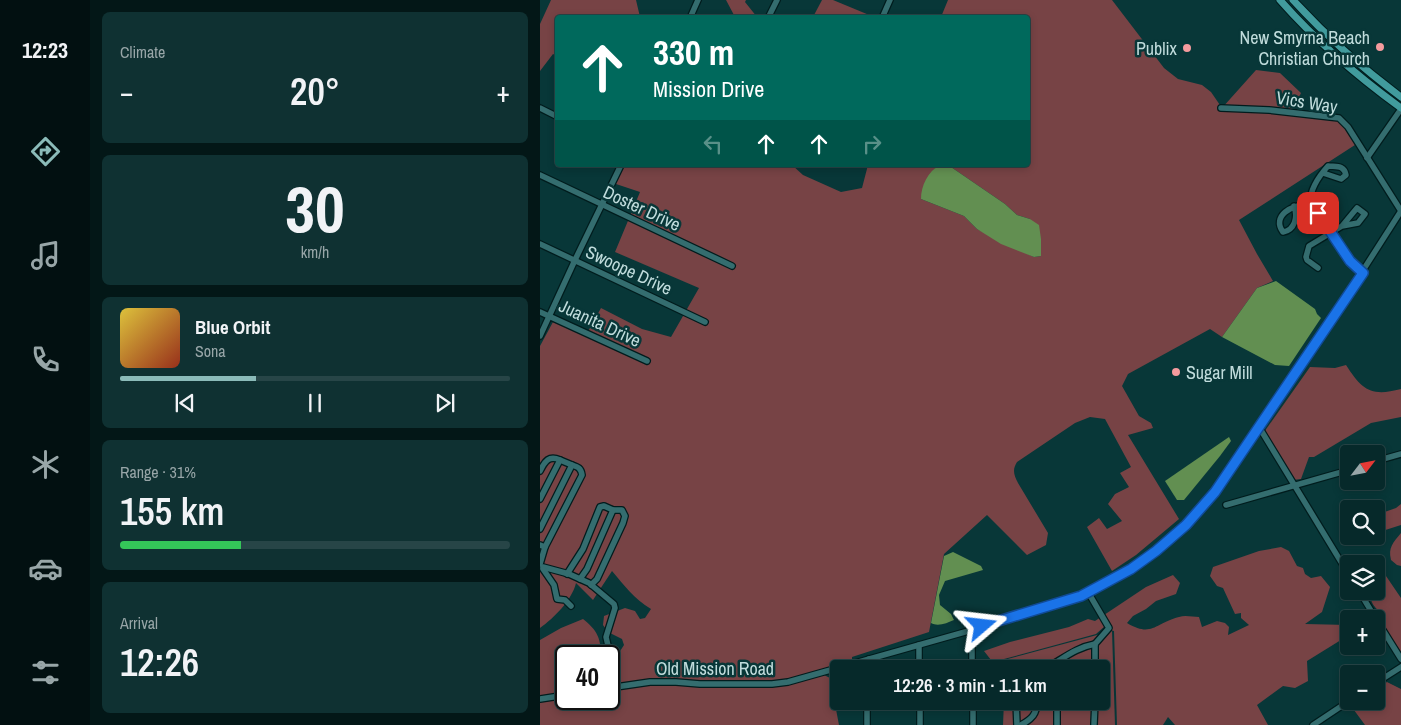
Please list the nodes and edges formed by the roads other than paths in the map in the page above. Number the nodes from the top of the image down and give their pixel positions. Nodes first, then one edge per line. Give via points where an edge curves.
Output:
1 (698, 0) edge
2 (778, 0) edge
3 (890, 0) edge
4 (1280, 0) edge
5 (1293, 0) edge
6 (1286, 7) junction
7 (691, 15) edge
8 (770, 15) edge
9 (883, 15) edge
10 (1308, 30) junction
11 (1354, 59) junction
12 (1350, 69) junction
13 (1401, 96) edge
14 (540, 108) edge
15 (1220, 108) dead end
16 (1401, 109) edge
17 (555, 116) edge
18 (1367, 158) junction
19 (620, 167) edge
20 (1322, 174) dead end
21 (540, 175) edge
22 (1308, 204) junction
23 (602, 206) junction
24 (1294, 206) dead end
25 (1401, 211) edge
26 (1342, 226) dead end
27 (1332, 233) junction
28 (540, 244) edge
29 (575, 260) junction
30 (732, 266) dead end
31 (1318, 268) dead end
32 (1363, 273) junction
33 (540, 312) edge
34 (550, 317) junction
35 (705, 322) dead end
36 (540, 336) edge
37 (647, 361) dead end
38 (1259, 427) junction
39 (1401, 454) edge
40 (1385, 458) edge
41 (560, 460) junction
42 (572, 465) junction
43 (540, 471) edge
44 (1340, 473) edge
45 (1294, 486) junction
46 (540, 498) edge
47 (1226, 505) dead end
48 (613, 510) junction
49 (540, 528) edge
50 (542, 546) edge
51 (1340, 560) edge
52 (541, 567) edge
53 (567, 574) junction
54 (580, 579) junction
55 (591, 585) junction
56 (1088, 592) junction
57 (571, 606) dead end
58 (972, 630) junction
59 (1385, 633) edge
60 (1096, 644) junction
61 (608, 645) edge
62 (919, 645) junction
63 (869, 659) joint
64 (1401, 659) edge
65 (920, 660) edge
66 (972, 660) edge
67 (1063, 660) edge
68 (1096, 660) edge
69 (1401, 667) edge
70 (1385, 677) edge
71 (620, 686) edge
72 (555, 697) edge
73 (540, 699) edge
74 (1340, 707) edge
75 (868, 710) edge
76 (920, 710) edge
77 (973, 710) edge
78 (1017, 710) edge
79 (1036, 710) edge
80 (1057, 710) edge
81 (1095, 710) edge
82 (1094, 724) edge
83 (867, 725) edge
84 (920, 725) edge
85 (973, 725) edge
86 (1019, 725) edge
87 (1057, 725) edge
88 (1313, 725) edge

1 - 7 street
2 - 8 street
3 - 9 street
4 - 6 main road
5 - 6 street
5 - 11 main road
6 - 10 main road
10 - 11 main road via 1348,62
10 - 12 main road
11 - 13 main road
12 - 13 main road via 1356,66
12 - 16 main road
14 - 17 street
15 - 18 street, Vics Way via 1339,118
16 - 18 street
18 - 25 street, Vics Way
19 - 23 street
20 - 22 street via 1311,191
21 - 23 street, Doster Drive
22 - 24 street
22 - 27 street via 1306,210 1312,213 1315,210
23 - 29 street
23 - 30 street, Doster Drive
25 - 32 street, Old Mission Road
26 - 27 street
27 - 31 street via 1308,250 1307,260
27 - 32 street via 1350,261
28 - 29 street, Swoope Drive
29 - 34 street
29 - 35 street, Swoope Drive
32 - 38 street, Old Mission Road
33 - 34 street, Juanita Drive
34 - 36 street
34 - 37 street, Juanita Drive
38 - 45 street
38 - 56 street, Old Mission Road via 1215,492 1186,525 1131,569
39 - 40 street
41 - 42 street
41 - 43 street via 548,458
41 - 46 street
42 - 49 street
42 - 50 street via 578,467 582,475
44 - 45 street
45 - 47 street
45 - 51 street
48 - 53 street via 600,507 583,549
48 - 54 street
48 - 55 street via 624,512 623,523 598,579
50 - 52 street
52 - 53 street
52 - 57 street via 554,585 557,599 565,600
53 - 54 street
54 - 55 street
55 - 61 street via 614,604 606,637
56 - 58 street, Old Mission Road
56 - 60 street via 1109,628
58 - 62 street, Old Mission Road
58 - 66 street
59 - 64 street
60 - 67 street via 1071,652
60 - 68 street
62 - 63 street, Old Mission Road
62 - 65 street
63 - 71 street, Old Mission Road via 772,684 650,682
69 - 70 street
72 - 73 street
74 - 88 street
75 - 83 street
76 - 84 street
77 - 85 street
78 - 86 street
79 - 86 street via 1033,717
80 - 87 street
81 - 82 street

